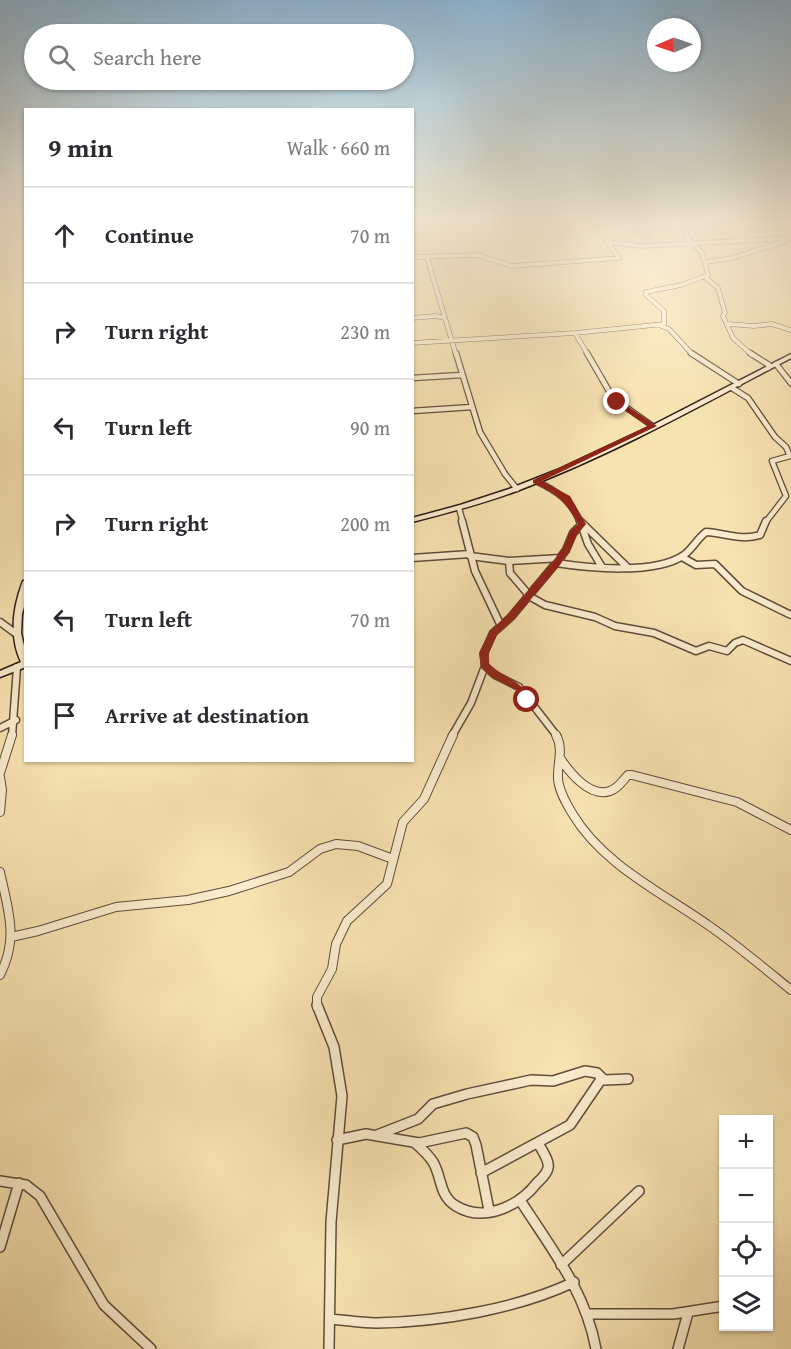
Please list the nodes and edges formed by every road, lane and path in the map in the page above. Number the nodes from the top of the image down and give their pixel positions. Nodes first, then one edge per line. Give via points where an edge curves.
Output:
1 (435, 284) edge
2 (679, 284) edge
3 (715, 284) edge
4 (414, 318) edge
5 (445, 318) junction
6 (728, 324) junction
7 (660, 326) junction
8 (791, 330) edge
9 (575, 333) junction
10 (452, 341) junction
11 (414, 344) edge
12 (791, 356) edge
13 (776, 364) junction
14 (768, 368) junction
15 (462, 375) junction
16 (414, 378) edge
17 (791, 383) edge
18 (739, 384) junction
19 (732, 388) junction
20 (472, 407) junction
21 (414, 411) edge
22 (654, 426) junction
23 (536, 482) junction
24 (517, 489) junction
25 (459, 508) junction
26 (414, 519) edge
27 (581, 523) junction
28 (470, 555) junction
29 (682, 557) junction
30 (414, 558) edge
31 (559, 560) junction
32 (509, 561) junction
33 (602, 567) junction
34 (627, 567) junction
35 (24, 592) edge
36 (527, 595) junction
37 (791, 615) edge
38 (0, 622) edge
39 (501, 626) junction
40 (15, 633) junction
41 (791, 661) edge
42 (23, 664) edge
43 (485, 666) junction
44 (0, 674) edge
45 (16, 720) junction
46 (0, 728) edge
47 (560, 758) junction
48 (0, 773) edge
49 (0, 777) edge
50 (0, 812) edge
51 (791, 830) edge
52 (393, 859) junction
53 (0, 872) edge
54 (11, 937) junction
55 (0, 975) edge
56 (791, 990) edge
57 (602, 1078) junction
58 (628, 1079) dead end
59 (377, 1135) junction
60 (337, 1140) junction
61 (414, 1142) junction
62 (538, 1143) junction
63 (481, 1173) junction
64 (0, 1181) edge
65 (19, 1183) junction
66 (639, 1191) dead end
67 (520, 1200) junction
68 (489, 1210) junction
69 (0, 1247) edge
70 (561, 1265) junction
71 (574, 1282) junction
72 (719, 1307) edge
73 (688, 1313) junction
74 (588, 1314) junction
75 (330, 1319) junction
76 (151, 1349) edge
77 (329, 1349) edge
78 (596, 1349) edge
79 (678, 1349) edge

1 - 5 street
2 - 7 street via 646,291 664,311 666,322
3 - 6 street
4 - 5 street
5 - 10 street
6 - 8 street via 772,324
6 - 14 street via 739,345
7 - 9 street
7 - 18 street via 669,329 689,352
9 - 10 street
9 - 22 street via 613,398
10 - 11 street
10 - 15 street
12 - 13 street
13 - 14 street
13 - 17 street
14 - 18 street
15 - 16 street
15 - 20 street
18 - 19 street
19 - 22 street
19 - 29 street via 744,394 789,452 790,456 772,461 786,496 768,517 760,535 732,538 706,532
20 - 21 street
20 - 24 street via 483,437
22 - 23 street
23 - 24 street
23 - 27 street via 567,498
24 - 25 street
25 - 26 street
25 - 28 street
27 - 31 street
27 - 33 street
27 - 34 street
28 - 30 street
28 - 32 street
28 - 39 street
29 - 34 street
29 - 37 street via 696,565 715,564 742,591
31 - 32 street
31 - 33 street
31 - 36 street
32 - 36 street via 510,573
33 - 34 street
35 - 40 street
36 - 39 street
36 - 41 street via 545,605 615,626 654,633 696,651 709,646 727,651 743,640
38 - 40 street
39 - 43 street via 486,646
40 - 42 street
42 - 44 street
42 - 45 street
43 - 47 street via 519,687 542,715 558,737 562,747
43 - 52 street via 423,799 402,822
45 - 46 street
45 - 48 street
47 - 51 street via 591,791 615,789 632,775 737,802
47 - 56 street via 557,780 586,834 614,862 708,925
49 - 50 street
52 - 54 street via 362,847 327,845 288,872 210,896 134,903
52 - 60 street via 387,884 346,921 336,944 332,969 317,997 334,1047 342,1096
53 - 54 street via 12,918
54 - 55 street
57 - 58 street
57 - 59 street via 593,1072 581,1072 553,1081 525,1080 467,1094 433,1104 418,1119
57 - 62 street via 575,1122
59 - 60 street
59 - 61 street
60 - 75 street
61 - 63 street via 466,1133 473,1137
61 - 68 street via 433,1162 440,1187 451,1203 471,1212
62 - 63 street
62 - 67 street via 548,1169
63 - 68 street
64 - 65 street
65 - 69 street
65 - 76 street via 40,1196 104,1305
66 - 70 street
67 - 68 street
67 - 70 street
70 - 71 street
71 - 74 street
71 - 75 street via 551,1293 463,1315 375,1323
72 - 73 street
73 - 74 street
73 - 79 street
74 - 78 street
75 - 77 street

